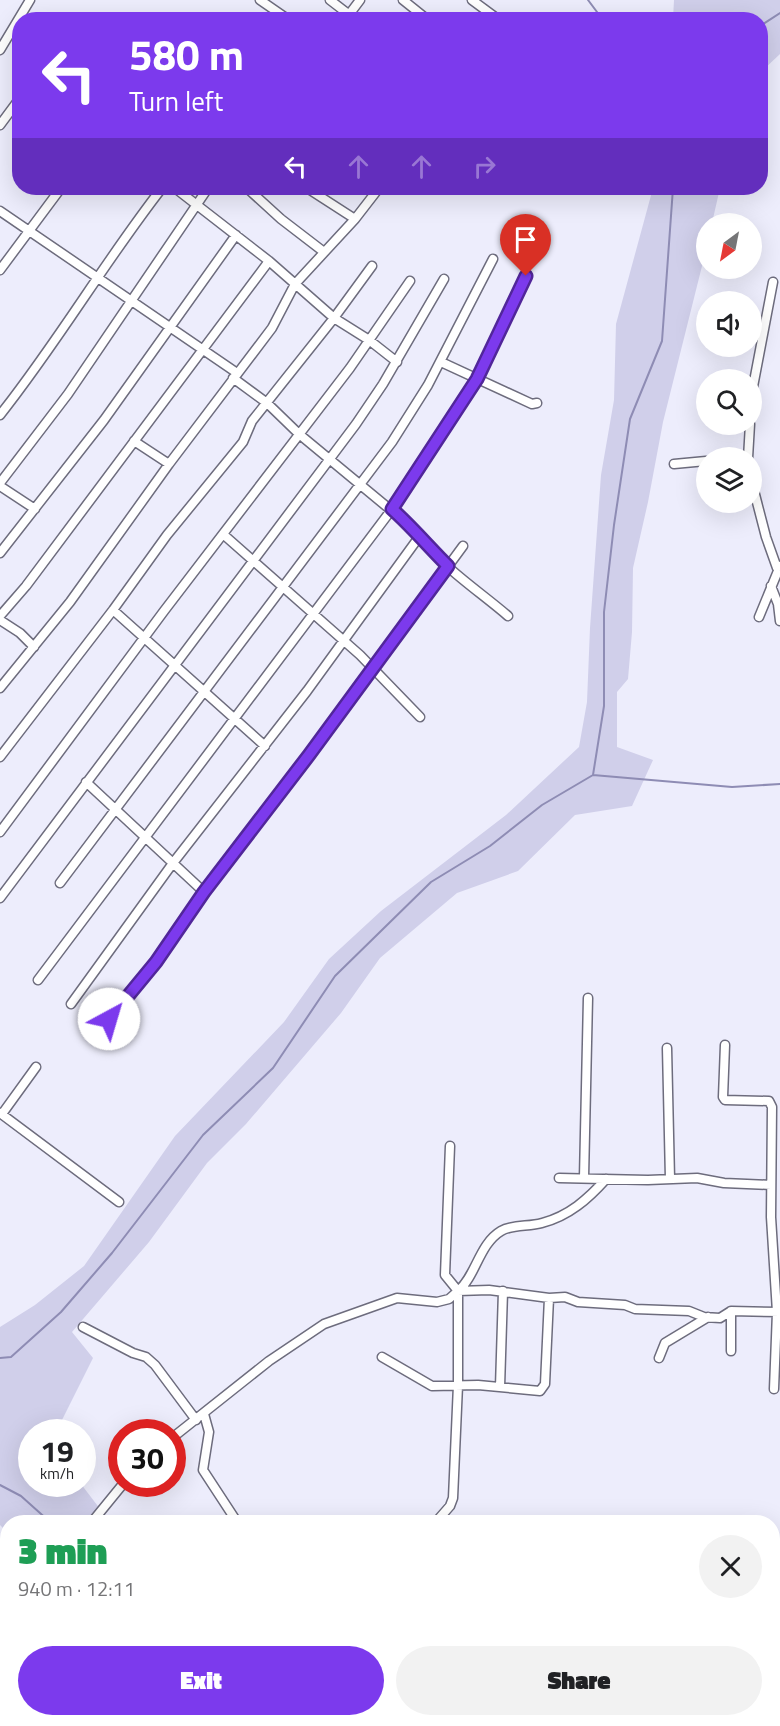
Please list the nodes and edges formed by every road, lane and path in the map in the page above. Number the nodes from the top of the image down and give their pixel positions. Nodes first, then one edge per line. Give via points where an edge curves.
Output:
1 (260, 0) edge
2 (330, 0) edge
3 (403, 0) edge
4 (472, 0) edge
5 (277, 12) edge
6 (343, 12) edge
7 (418, 12) edge
8 (488, 12) edge
9 (12, 30) edge
10 (0, 50) edge
11 (12, 109) edge
12 (0, 125) edge
13 (56, 195) edge
14 (156, 195) edge
15 (183, 195) edge
16 (203, 195) edge
17 (255, 195) edge
18 (318, 195) edge
19 (373, 195) edge
20 (196, 206) junction
21 (0, 211) edge
22 (355, 219) junction
23 (30, 230) junction
24 (236, 235) junction
25 (324, 252) junction
26 (493, 260) dead end
27 (269, 261) junction
28 (372, 266) dead end
29 (0, 270) edge
30 (526, 276) dead end
31 (99, 278) junction
32 (444, 279) dead end
33 (410, 281) dead end
34 (773, 282) dead end
35 (295, 284) junction
36 (130, 301) junction
37 (334, 318) junction
38 (170, 327) junction
39 (369, 340) junction
40 (204, 351) junction
41 (396, 362) junction
42 (441, 362) junction
43 (756, 369) edge
44 (235, 376) junction
45 (477, 379) junction
46 (267, 403) junction
47 (537, 403) dead end
48 (0, 415) edge
49 (299, 434) junction
50 (134, 441) junction
51 (330, 458) junction
52 (696, 462) edge
53 (169, 464) junction
54 (675, 464) dead end
55 (361, 483) junction
56 (0, 484) edge
57 (35, 509) junction
58 (392, 509) junction
59 (760, 513) edge
60 (224, 535) junction
61 (419, 537) junction
62 (463, 546) dead end
63 (0, 553) edge
64 (253, 562) junction
65 (448, 566) junction
66 (778, 567) edge
67 (771, 586) junction
68 (283, 588) junction
69 (113, 610) junction
70 (313, 613) junction
71 (508, 616) dead end
72 (759, 617) dead end
73 (0, 618) edge
74 (780, 621) edge
75 (145, 637) junction
76 (343, 641) junction
77 (34, 647) junction
78 (174, 665) junction
79 (374, 668) junction
80 (0, 688) edge
81 (205, 692) junction
82 (420, 717) dead end
83 (236, 718) junction
84 (265, 746) junction
85 (0, 757) edge
86 (86, 782) junction
87 (116, 809) junction
88 (0, 832) edge
89 (146, 836) junction
90 (173, 863) junction
91 (60, 883) dead end
92 (204, 892) junction
93 (0, 898) edge
94 (38, 981) dead end
95 (588, 998) dead end
96 (71, 1004) dead end
97 (109, 1019) dead end
98 (725, 1045) dead end
99 (667, 1048) dead end
100 (36, 1067) dead end
101 (1, 1114) edge
102 (450, 1146) dead end
103 (775, 1166) edge
104 (559, 1178) dead end
105 (584, 1178) junction
106 (606, 1179) junction
107 (670, 1179) junction
108 (771, 1185) junction
109 (119, 1202) dead end
110 (458, 1291) junction
111 (503, 1291) junction
112 (549, 1298) junction
113 (731, 1311) junction
114 (779, 1312) edge
115 (708, 1317) junction
116 (82, 1327) dead end
117 (731, 1351) dead end
118 (381, 1357) dead end
119 (659, 1358) dead end
120 (458, 1385) junction
121 (500, 1387) junction
122 (774, 1389) dead end
123 (204, 1414) junction
124 (196, 1420) junction
125 (186, 1428) edge
126 (112, 1497) edge
127 (98, 1515) edge
128 (232, 1515) edge
129 (442, 1515) edge

1 - 5 street
2 - 6 street
3 - 7 street
4 - 8 street
9 - 10 street
11 - 12 street
13 - 23 street
14 - 31 street
15 - 20 street
16 - 20 street
17 - 25 street
18 - 22 street
19 - 22 street
20 - 24 street
20 - 36 street
21 - 23 street
22 - 25 street
23 - 29 street
23 - 31 street
24 - 27 street
24 - 38 street
25 - 35 street
26 - 42 street
27 - 35 street
27 - 40 street
28 - 37 street
30 - 45 street
31 - 36 street
31 - 48 street
32 - 41 street
33 - 39 street
34 - 43 street
35 - 37 street
35 - 44 street via 272,328
36 - 38 street
36 - 56 street via 68,394
37 - 39 street
37 - 46 street
38 - 40 street
38 - 57 street
39 - 41 street
39 - 49 street
40 - 44 street
40 - 50 street
41 - 51 street
42 - 45 street
42 - 55 street via 392,442
44 - 46 street
44 - 53 street
45 - 47 street
45 - 58 street
46 - 49 street
46 - 69 street via 252,421 243,442 167,535
49 - 51 street
49 - 60 street
50 - 53 street
50 - 73 street
51 - 55 street
51 - 64 street
52 - 54 street
53 - 77 street
55 - 58 street
55 - 68 street
56 - 57 street
57 - 63 street
58 - 61 street
58 - 70 street
59 - 66 street
60 - 64 street
60 - 75 street
61 - 65 street
61 - 76 street
62 - 65 street
64 - 68 street
64 - 78 street
65 - 71 street
65 - 79 street
66 - 67 street
67 - 72 street
67 - 74 street
68 - 70 street
68 - 81 street
69 - 75 street
69 - 85 street
70 - 76 street
70 - 83 street
73 - 77 street
75 - 78 street
75 - 88 street
76 - 79 street
76 - 84 street
77 - 80 street
78 - 81 street
78 - 86 street
79 - 82 street
79 - 92 street
81 - 83 street
81 - 87 street
83 - 84 street
83 - 89 street
84 - 90 street
86 - 87 street
86 - 93 street
87 - 89 street
87 - 91 street
89 - 90 street
89 - 94 street
90 - 92 street
90 - 96 street
92 - 97 street via 156,962
95 - 105 street
98 - 103 street via 723,1097 771,1103
99 - 107 street
100 - 101 street
101 - 109 street
102 - 110 street via 445,1275
103 - 108 street
104 - 105 street
105 - 106 street
106 - 107 street
106 - 110 street via 586,1202 575,1208 540,1224 499,1233
107 - 108 street
108 - 114 street
110 - 111 street
110 - 120 street
110 - 123 street via 437,1302 397,1298 324,1324 269,1361
111 - 112 street
111 - 121 street
112 - 115 street via 688,1311
112 - 121 street via 543,1388 540,1391
113 - 114 street
113 - 115 street via 720,1318
113 - 117 street
114 - 122 street
115 - 119 street via 665,1343
116 - 124 street via 146,1357
118 - 120 street via 428,1385
120 - 121 street
120 - 129 street via 453,1498
123 - 124 street
123 - 128 street via 209,1432 203,1470
124 - 125 street
126 - 127 street

